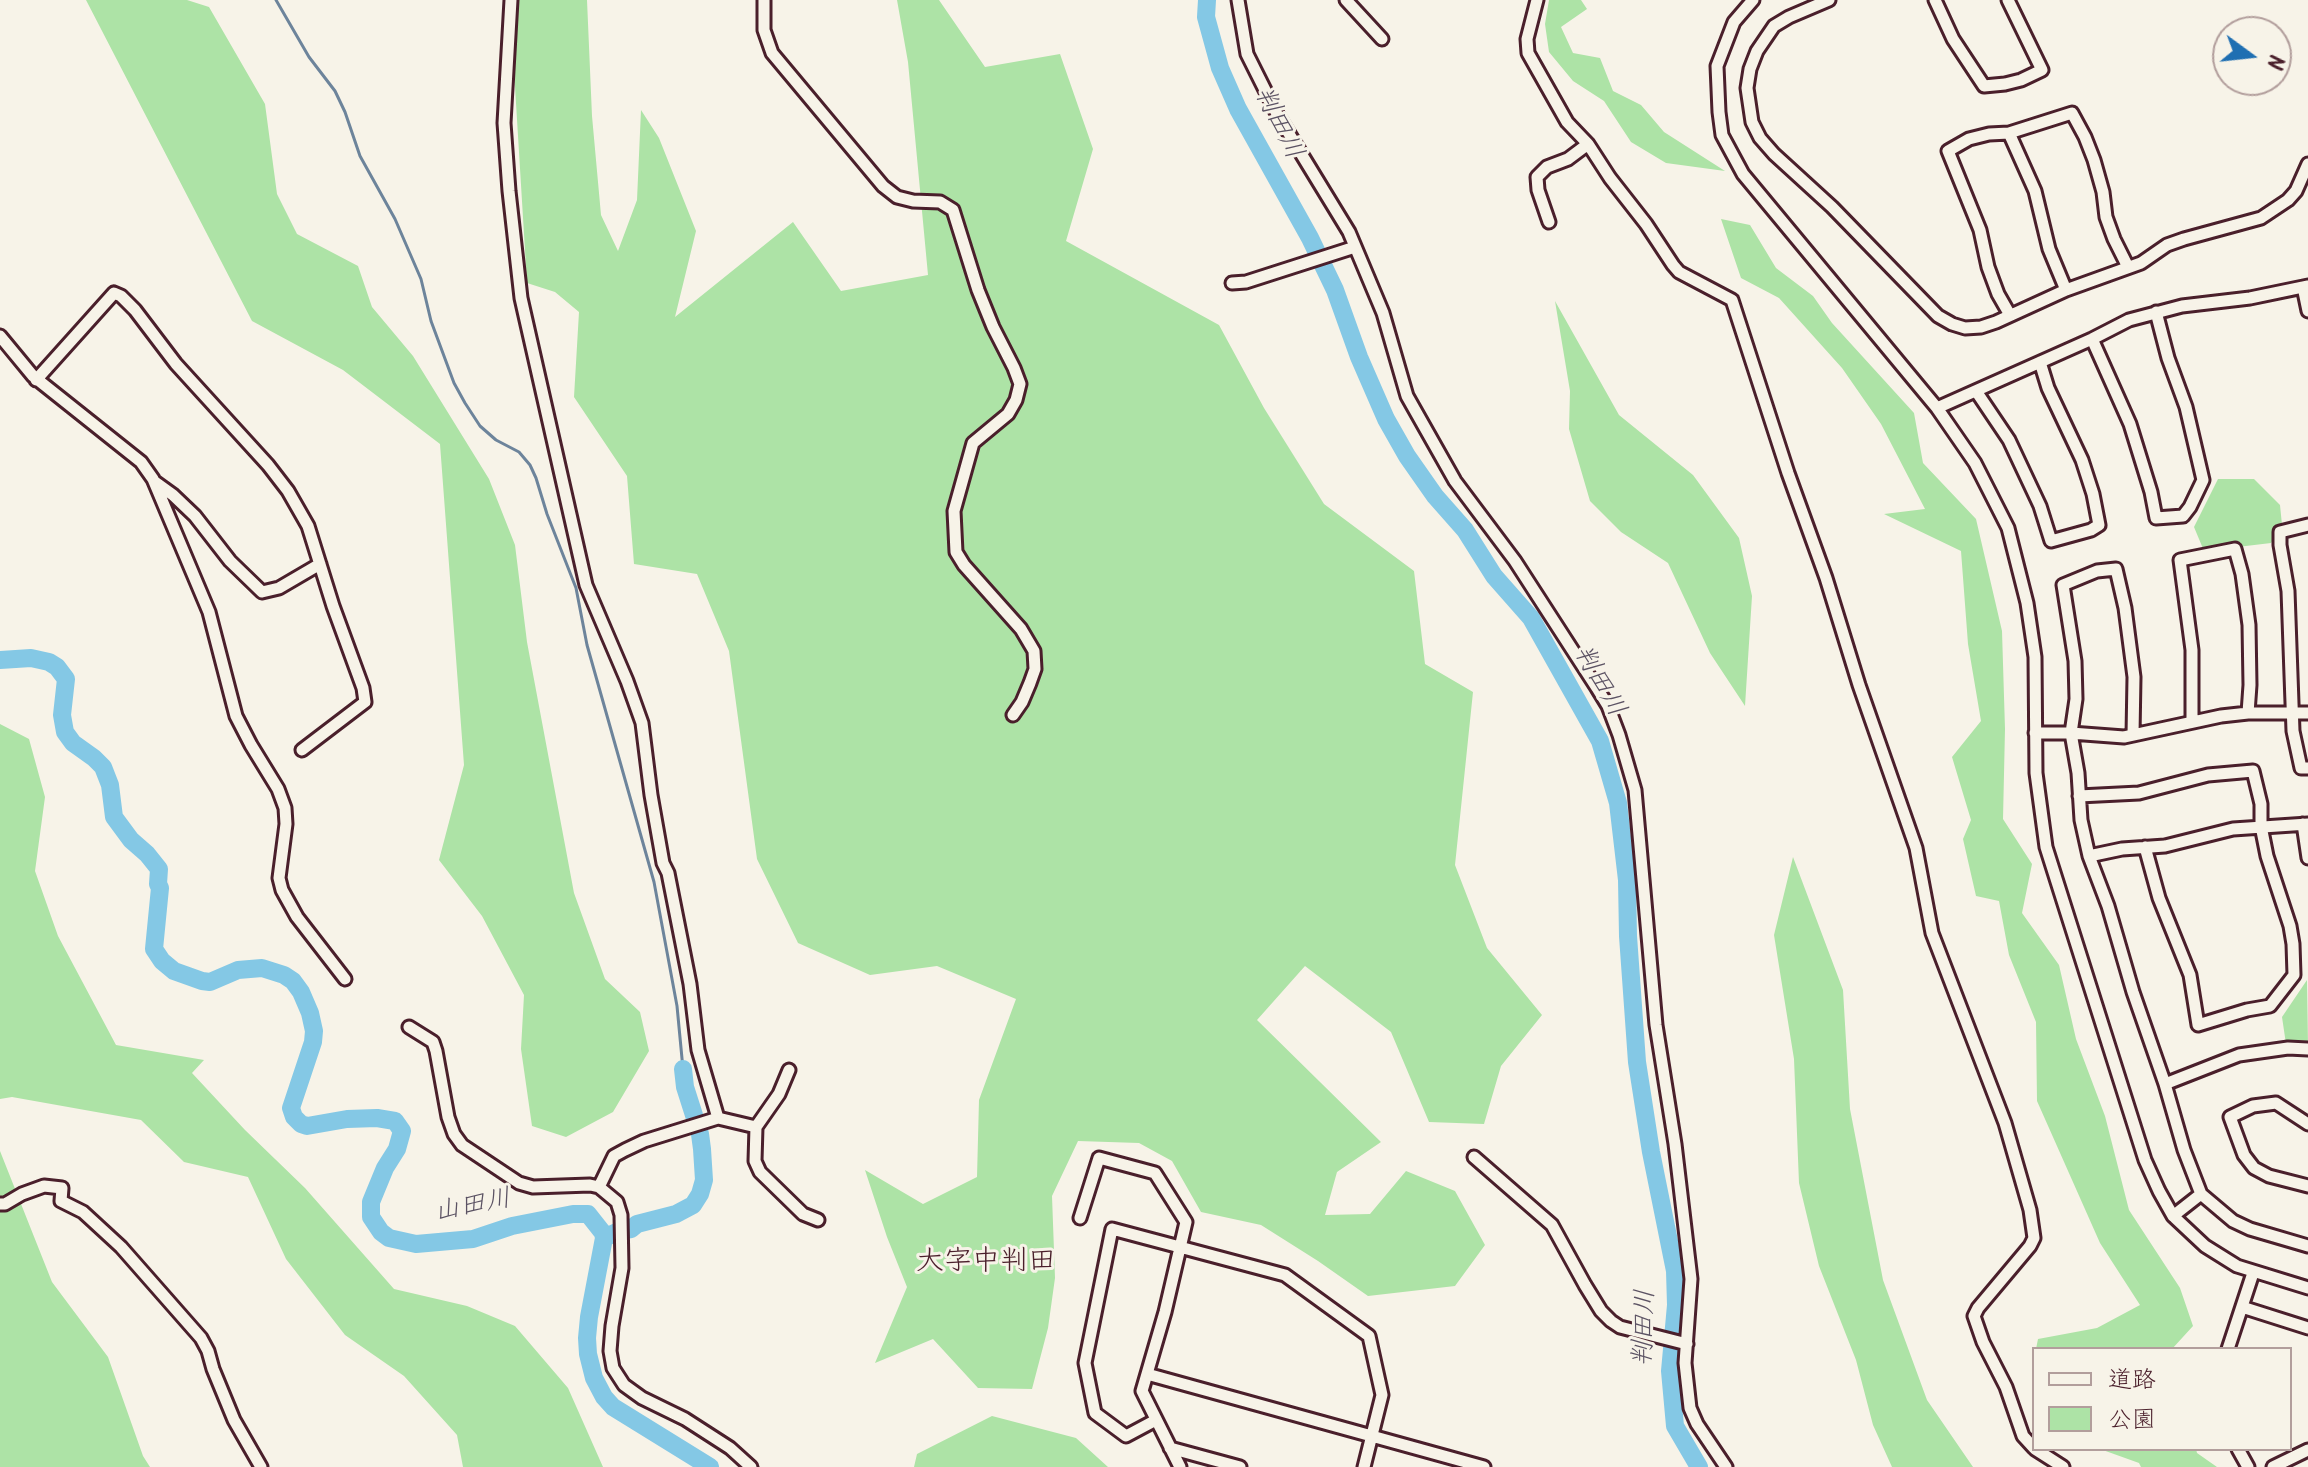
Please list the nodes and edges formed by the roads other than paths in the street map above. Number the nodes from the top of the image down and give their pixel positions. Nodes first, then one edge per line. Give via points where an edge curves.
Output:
1 (511, 0) edge
2 (764, 0) edge
3 (1238, 0) edge
4 (1346, 0) edge
5 (1537, 0) edge
6 (1753, 0) edge
7 (1829, 0) edge
8 (1935, 0) edge
9 (2008, 0) edge
10 (1382, 39) dead end
11 (2009, 133) junction
12 (1588, 144) junction
13 (2308, 164) edge
14 (1549, 222) dead end
15 (1355, 247) junction
16 (2128, 267) junction
17 (1232, 283) dead end
18 (2306, 287) edge
19 (2066, 290) junction
20 (2308, 311) edge
21 (2156, 312) junction
22 (2010, 315) junction
23 (0, 336) edge
24 (2092, 339) junction
25 (2040, 362) junction
26 (36, 380) junction
27 (1976, 391) junction
28 (1937, 408) junction
29 (154, 481) junction
30 (2308, 525) edge
31 (320, 564) junction
32 (2248, 713) junction
33 (2293, 713) junction
34 (2308, 713) edge
35 (1013, 715) dead end
36 (2192, 721) junction
37 (2035, 733) junction
38 (2071, 733) junction
39 (2133, 735) junction
40 (302, 750) dead end
41 (2308, 768) edge
42 (2079, 796) junction
43 (2306, 824) edge
44 (2261, 826) junction
45 (2145, 847) junction
46 (2089, 856) junction
47 (2308, 858) edge
48 (345, 979) dead end
49 (409, 1027) dead end
50 (2308, 1049) edge
51 (789, 1070) dead end
52 (2165, 1084) junction
53 (718, 1118) junction
54 (2308, 1124) edge
55 (756, 1127) junction
56 (1474, 1157) dead end
57 (2308, 1186) edge
58 (599, 1187) junction
59 (2201, 1194) junction
60 (0, 1204) edge
61 (2173, 1216) junction
62 (1080, 1218) dead end
63 (818, 1220) dead end
64 (2308, 1246) edge
65 (1181, 1248) junction
66 (2253, 1273) junction
67 (2308, 1288) edge
68 (2242, 1307) junction
69 (2308, 1328) edge
70 (1683, 1344) junction
71 (2229, 1347) edge
72 (1147, 1374) junction
73 (1156, 1420) junction
74 (1372, 1436) junction
75 (2032, 1446) edge
76 (1170, 1448) junction
77 (2308, 1450) edge
78 (2039, 1451) edge
79 (261, 1467) edge
80 (751, 1467) edge
81 (1180, 1467) edge
82 (1240, 1467) edge
83 (1364, 1467) edge
84 (1484, 1467) edge
85 (1726, 1467) edge
86 (2063, 1467) edge
87 (2273, 1467) edge

1 - 53 street via 504,123 521,298 586,585 642,723 698,1050
2 - 35 street via 764,30 772,53 883,186 897,197 940,202 953,210 978,290 1020,384 1008,414 973,443 954,511 956,552 1034,651 1035,669
3 - 15 street via 1247,54
4 - 10 street
5 - 12 street via 1528,53 1567,122
6 - 28 street via 1734,22 1717,66 1722,135 1743,174
7 - 22 street via 1774,26 1757,51 1747,88 1760,138 1938,316 1965,328
8 - 9 street via 1984,86 2021,80 2042,70
11 - 16 street via 2072,113 2094,160 2106,217
11 - 19 street via 2035,191
11 - 22 street via 1969,139 1948,151
12 - 14 street via 1537,177
12 - 75 street via 1679,272 1732,300 1916,848 1932,933 2005,1123 2030,1210 2030,1246 1974,1316 2023,1436
13 - 16 street via 2296,191 2261,218 2184,239
15 - 17 street
15 - 70 street via 1383,313 1407,396 1455,481 1528,579 1608,706 1628,763 1640,826 1656,1025 1691,1279
16 - 19 street
18 - 20 street
18 - 21 street
19 - 22 street
21 - 24 street
21 - 24 street via 2203,480 2183,516 2156,518 2130,424
23 - 26 street
24 - 25 street
25 - 27 street
25 - 27 street via 2093,494 2099,525 2091,530 2051,541 2009,440
26 - 29 street via 141,462
26 - 31 street via 114,293 121,296 288,491 308,526
27 - 28 street
28 - 37 street via 1975,463 2008,528 2035,657
29 - 31 street via 195,516 262,592
29 - 48 street via 209,612 236,716 285,808 282,890
30 - 33 street via 2280,532
31 - 40 street via 365,702
32 - 33 street
32 - 36 street
32 - 36 street via 2249,625 2235,549 2180,560 2192,650
33 - 34 street
33 - 41 street via 2296,752 2301,768
36 - 39 street
37 - 38 street
37 - 61 street via 2046,847 2145,1160
38 - 39 street
38 - 39 street via 2075,661 2063,585 2116,569 2134,677
38 - 42 street
42 - 44 street via 2139,793 2208,775 2253,771
42 - 46 street
43 - 44 street
43 - 47 street
44 - 45 street
44 - 45 street via 2290,926 2294,975 2270,1006 2198,1025 2190,975
45 - 46 street
46 - 52 street
49 - 58 street via 433,1042 448,1117 462,1145 519,1183
50 - 52 street via 2239,1055
51 - 55 street
52 - 59 street
53 - 55 street
53 - 58 street via 614,1156
54 - 57 street via 2276,1103 2230,1117 2254,1168
55 - 63 street via 755,1161 760,1172 803,1214
56 - 70 street via 1552,1225 1611,1321
58 - 80 street via 617,1202 621,1215 613,1368 642,1398 685,1419
59 - 61 street
59 - 64 street via 2233,1221
60 - 79 street via 44,1186 62,1188 61,1201 83,1212 121,1247 201,1338 234,1420
61 - 66 street via 2205,1246
62 - 65 street via 1099,1158 1155,1173 1186,1222
65 - 72 street
65 - 73 street via 1112,1229 1085,1363 1095,1413 1126,1436
65 - 74 street via 1285,1275 1369,1336 1382,1395
66 - 67 street
66 - 68 street
68 - 69 street
68 - 71 street
70 - 85 street via 1690,1408
72 - 73 street via 1142,1391
72 - 74 street
73 - 76 street
74 - 83 street
74 - 84 street
76 - 81 street
76 - 82 street
77 - 87 street
78 - 86 street

